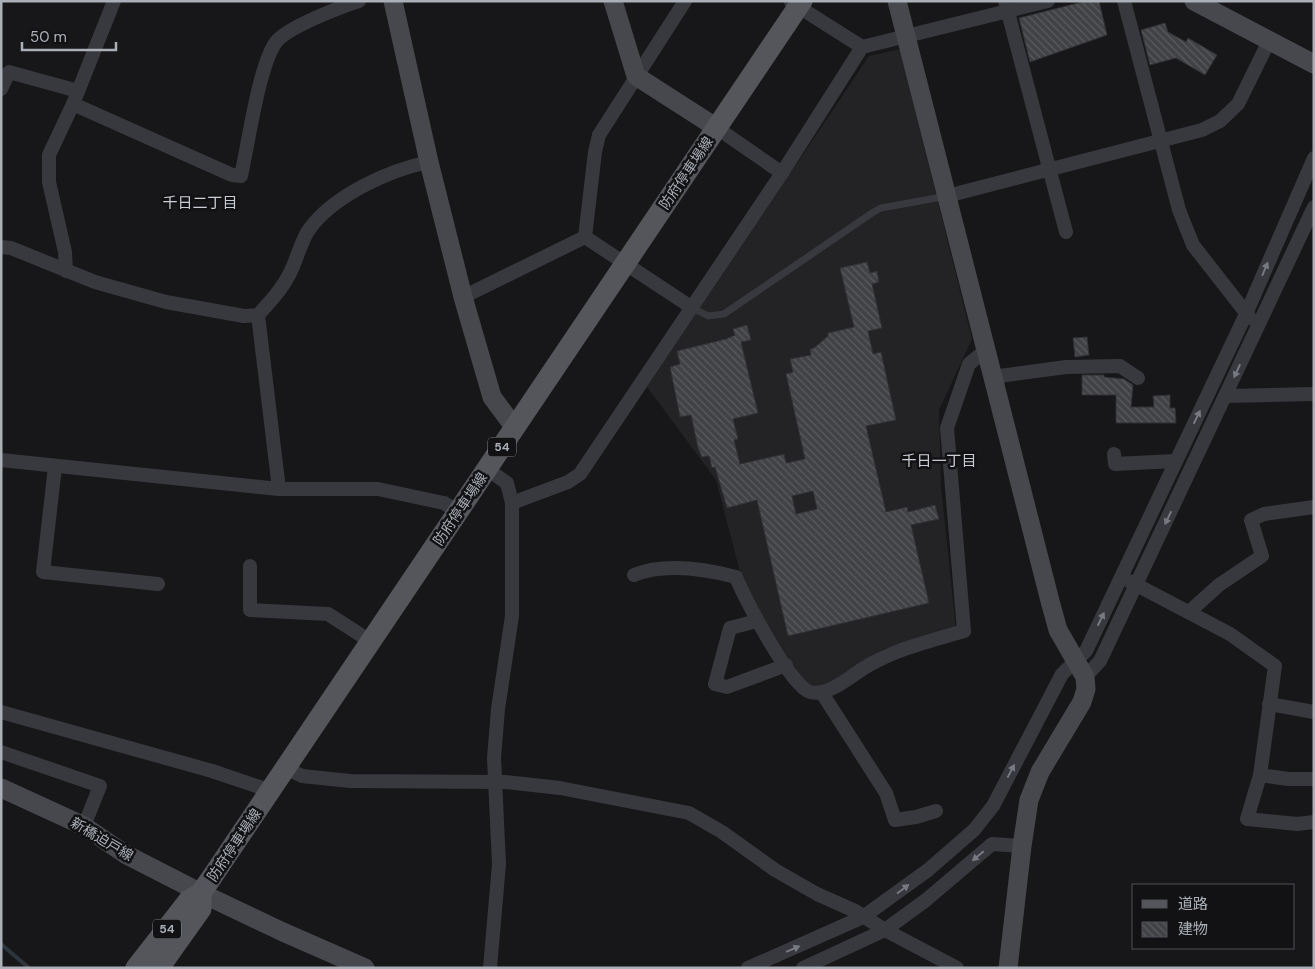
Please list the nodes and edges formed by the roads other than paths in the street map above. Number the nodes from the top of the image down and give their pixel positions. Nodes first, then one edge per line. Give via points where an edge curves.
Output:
1 (114, 1) edge
2 (359, 1) edge
3 (393, 1) edge
4 (613, 1) edge
5 (685, 1) edge
6 (897, 1) edge
7 (1048, 1) edge
8 (1124, 1) edge
9 (1194, 1) edge
10 (797, 3) edge
11 (1006, 6) edge
12 (905, 36) junction
13 (1269, 41) junction
14 (862, 47) junction
15 (1314, 64) edge
16 (636, 76) junction
17 (1, 89) edge
18 (75, 97) junction
19 (717, 128) junction
20 (1161, 142) junction
21 (1314, 158) edge
22 (429, 162) junction
23 (1050, 170) junction
24 (782, 172) junction
25 (947, 196) junction
26 (1314, 207) edge
27 (1066, 232) dead end
28 (585, 237) junction
29 (1, 247) edge
30 (625, 263) junction
31 (66, 270) junction
32 (464, 297) junction
33 (691, 306) junction
34 (1246, 314) junction
35 (258, 315) junction
36 (1257, 326) junction
37 (986, 350) junction
38 (992, 377) junction
39 (1138, 378) dead end
40 (1314, 394) edge
41 (1225, 396) junction
42 (515, 428) junction
43 (1114, 454) dead end
44 (1, 460) edge
45 (1175, 461) junction
46 (55, 467) junction
47 (487, 469) junction
48 (279, 489) junction
49 (512, 503) junction
50 (1314, 507) edge
51 (458, 512) junction
52 (250, 566) dead end
53 (634, 575) dead end
54 (1121, 578) junction
55 (158, 584) dead end
56 (1136, 584) junction
57 (1189, 612) junction
58 (757, 621) junction
59 (370, 641) junction
60 (1076, 660) junction
61 (786, 665) junction
62 (1086, 677) junction
63 (822, 693) junction
64 (1269, 704) junction
65 (1, 712) edge
66 (1314, 712) edge
67 (1, 752) edge
68 (286, 768) junction
69 (1260, 775) junction
70 (1314, 779) edge
71 (495, 783) junction
72 (1, 788) edge
73 (270, 791) junction
74 (936, 811) dead end
75 (1314, 822) edge
76 (84, 826) junction
77 (1022, 846) junction
78 (201, 893) junction
79 (863, 917) junction
80 (885, 930) junction
81 (136, 968) edge
82 (160, 968) edge
83 (365, 968) edge
84 (490, 968) edge
85 (748, 968) edge
86 (803, 968) edge
87 (957, 968) edge
88 (1008, 968) edge

1 - 18 street
2 - 18 street via 291,31 277,42 266,65 241,176 232,175
3 - 22 street
4 - 16 street
5 - 16 street
6 - 12 street
7 - 11 street
8 - 20 street
9 - 13 street
10 - 14 street
10 - 19 main road, 防府停車場線 / 54
11 - 12 street
11 - 23 street
12 - 14 street
12 - 25 street
13 - 15 street
13 - 20 street via 1238,104 1226,116 1202,130
14 - 24 street
16 - 19 street
16 - 28 street via 599,135
17 - 18 street via 9,72
18 - 31 street via 49,154 49,182
19 - 24 street
19 - 30 main road, 防府停車場線 / 54
20 - 23 street
20 - 34 street via 1179,210 1193,245
34 -> 21 street
22 - 32 street
22 - 35 street via 381,177 319,217 299,247 291,271 278,293
23 - 25 street
23 - 27 street
24 - 33 street
25 - 33 lane via 877,211 724,314 708,316
25 - 37 street
26 - 36 street
28 - 30 street
28 - 32 street
29 - 31 street
30 - 33 street
30 - 42 main road, 防府停車場線 / 54
31 - 35 street via 95,282 166,302 244,316
32 - 42 street via 492,397
33 - 49 street via 580,474 568,482
34 - 36 street
45 -> 34 street
35 - 48 street
36 -> 41 street
37 - 38 street
37 - 63 street via 970,364 947,428 964,631 886,655
38 - 39 street via 1066,367 1120,366
38 - 60 street via 1058,630
40 - 41 street
41 -> 56 street
42 - 47 main road, 防府停車場線 / 54
43 - 45 street via 1115,464
44 - 46 street
45 - 54 street
46 - 48 street
46 - 55 street via 43,572
47 - 49 street via 507,483
47 - 51 main road, 防府停車場線 / 54
48 - 51 street via 378,489 444,503
49 - 71 street via 512,616 498,709
50 - 57 street via 1264,514 1251,520 1262,556 1219,585
51 - 59 main road, 防府停車場線 / 54
52 - 59 street via 250,610 328,614
53 - 58 street via 647,570 673,569 736,577
54 - 56 street
60 -> 54 street via 1086,651
56 - 57 street
56 - 62 street via 1100,661
57 - 64 street via 1230,634 1275,666
58 - 61 street
58 - 61 street via 730,628 715,684 727,688
59 - 68 main road, 防府停車場線 / 54
60 - 62 street
79 -> 60 street via 928,870 974,830 993,806 1062,674
61 - 63 street via 808,692
62 - 77 street via 1082,702 1040,772 1029,800
63 - 74 street via 886,793 896,820
64 - 66 street
64 - 69 street
65 - 73 street via 212,771
67 - 76 street via 100,786
68 - 71 street via 302,776 350,780
68 - 73 main road, 防府停車場線 / 54
69 - 70 street
69 - 75 street via 1247,819 1297,824
71 - 79 street via 560,788 689,814 722,832 775,870
71 - 84 street via 499,864
72 - 76 street, 新橋迫戸線
73 - 78 main road, 防府停車場線 / 54
76 - 78 street, 新橋迫戸線 via 125,854
77 -> 80 street via 992,844
77 - 88 street
78 - 81 main road, 防府停車場線 / 54 via 189,900
78 - 82 main road, 防府停車場線 / 54 via 201,909
78 - 83 street, 新橋迫戸線
79 - 80 street
85 -> 79 street
80 - 86 street
80 - 87 street

